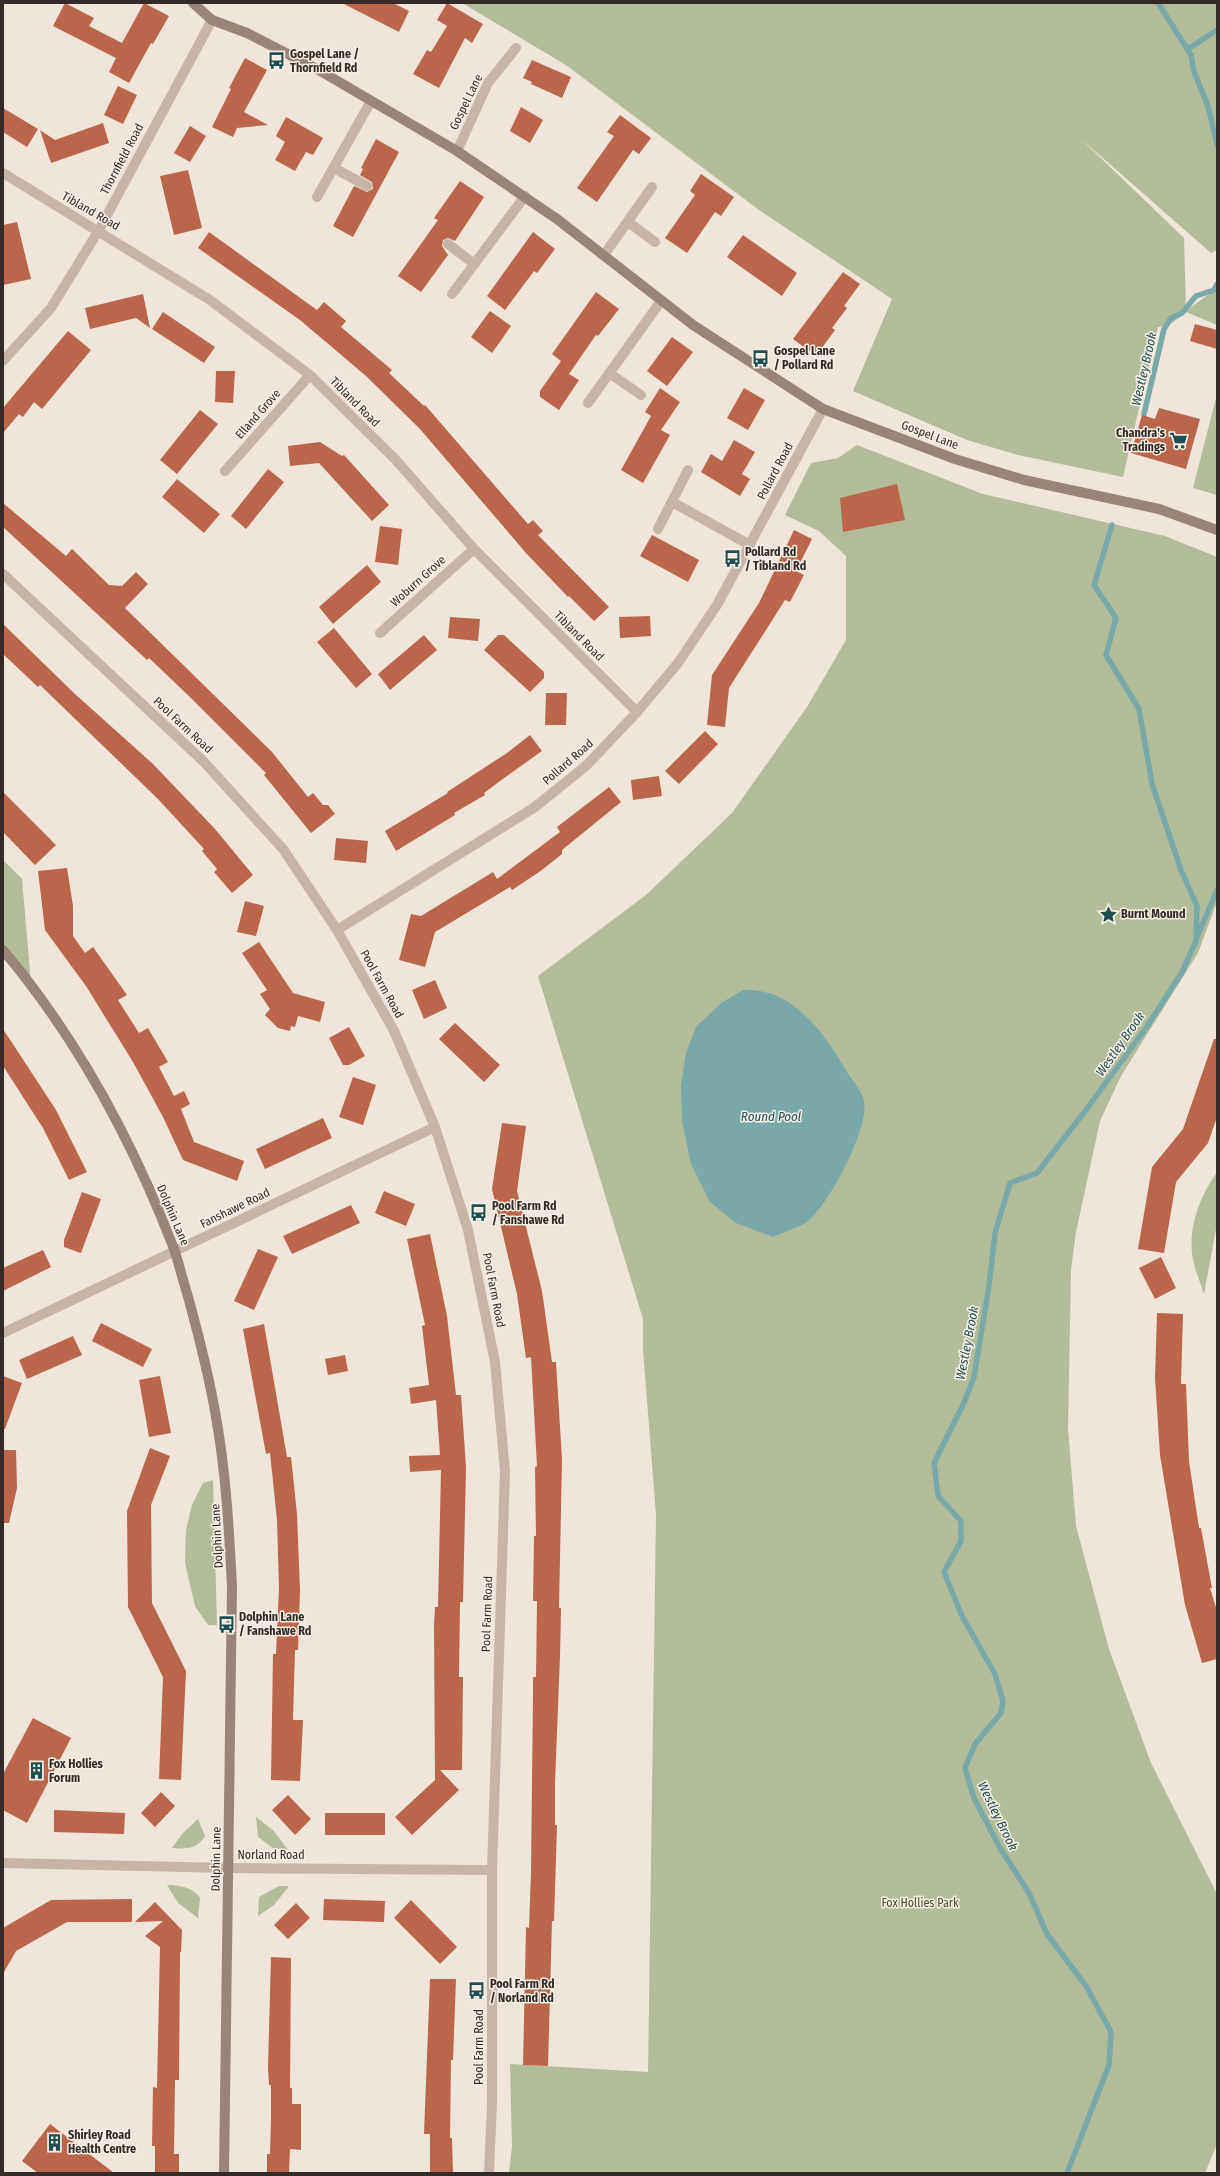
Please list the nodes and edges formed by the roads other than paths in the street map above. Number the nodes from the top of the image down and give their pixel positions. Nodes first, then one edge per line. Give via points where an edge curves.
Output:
1 (193, 3) edge
2 (212, 20) junction
3 (516, 48) dead end
4 (371, 101) junction
5 (457, 151) junction
6 (334, 168) junction
7 (3, 173) edge
8 (367, 186) dead end
9 (652, 187) dead end
10 (525, 196) junction
11 (318, 197) dead end
12 (628, 222) junction
13 (99, 230) junction
14 (655, 242) dead end
15 (448, 244) dead end
16 (604, 255) junction
17 (473, 263) junction
18 (452, 294) dead end
19 (661, 301) junction
20 (3, 361) edge
21 (609, 373) junction
22 (310, 375) junction
23 (641, 395) dead end
24 (588, 403) dead end
25 (823, 409) junction
26 (688, 470) dead end
27 (225, 471) dead end
28 (672, 502) junction
29 (658, 529) dead end
30 (1217, 530) edge
31 (750, 545) junction
32 (474, 548) junction
33 (3, 574) edge
34 (380, 632) dead end
35 (637, 712) junction
36 (337, 930) junction
37 (3, 950) edge
38 (435, 1127) junction
39 (174, 1250) junction
40 (3, 1333) edge
41 (3, 1863) edge
42 (229, 1868) junction
43 (492, 1870) junction
44 (224, 2173) edge
45 (490, 2173) edge

1 - 2 street, Gospel Lane
2 - 4 street, Gospel Lane via 247,33 317,69
2 - 13 street, Thornfield Road
3 - 5 street, Gospel Lane via 488,83
4 - 5 street, Gospel Lane
4 - 6 street
5 - 10 street, Gospel Lane
6 - 8 street
6 - 11 street
7 - 13 street, Tibland Road
9 - 12 street
10 - 16 street, Gospel Lane
10 - 17 street
12 - 14 street
12 - 16 street
13 - 20 street, Thornfield Road via 51,308
13 - 22 street, Tibland Road via 210,300
15 - 17 street
16 - 19 street, Gospel Lane
17 - 18 street
19 - 21 street
19 - 25 street, Gospel Lane via 739,356
21 - 23 street
21 - 24 street
22 - 27 street, Elland Grove
22 - 32 street, Tibland Road via 395,460
25 - 30 street, Gospel Lane via 955,459 1024,480 1159,509
25 - 31 street, Pollard Road
26 - 28 street
28 - 29 street
28 - 31 street
31 - 35 street, Pollard Road via 717,606 678,663
32 - 34 street, Woburn Grove
32 - 35 street, Tibland Road
33 - 36 street, Pool Farm Road via 204,762 283,849
35 - 36 street, Pollard Road via 587,765 535,807
36 - 38 street, Pool Farm Road via 394,1031
37 - 39 street, Dolphin Lane via 31,984 99,1090 130,1149
38 - 39 street, Fanshawe Road
38 - 43 street, Pool Farm Road via 468,1230 495,1362 505,1471
39 - 40 street, Fanshawe Road
39 - 42 street, Dolphin Lane via 198,1332 216,1417 228,1501 232,1586
41 - 42 street, Norland Road
42 - 43 street, Norland Road
42 - 44 street, Dolphin Lane
43 - 45 street, Pool Farm Road

